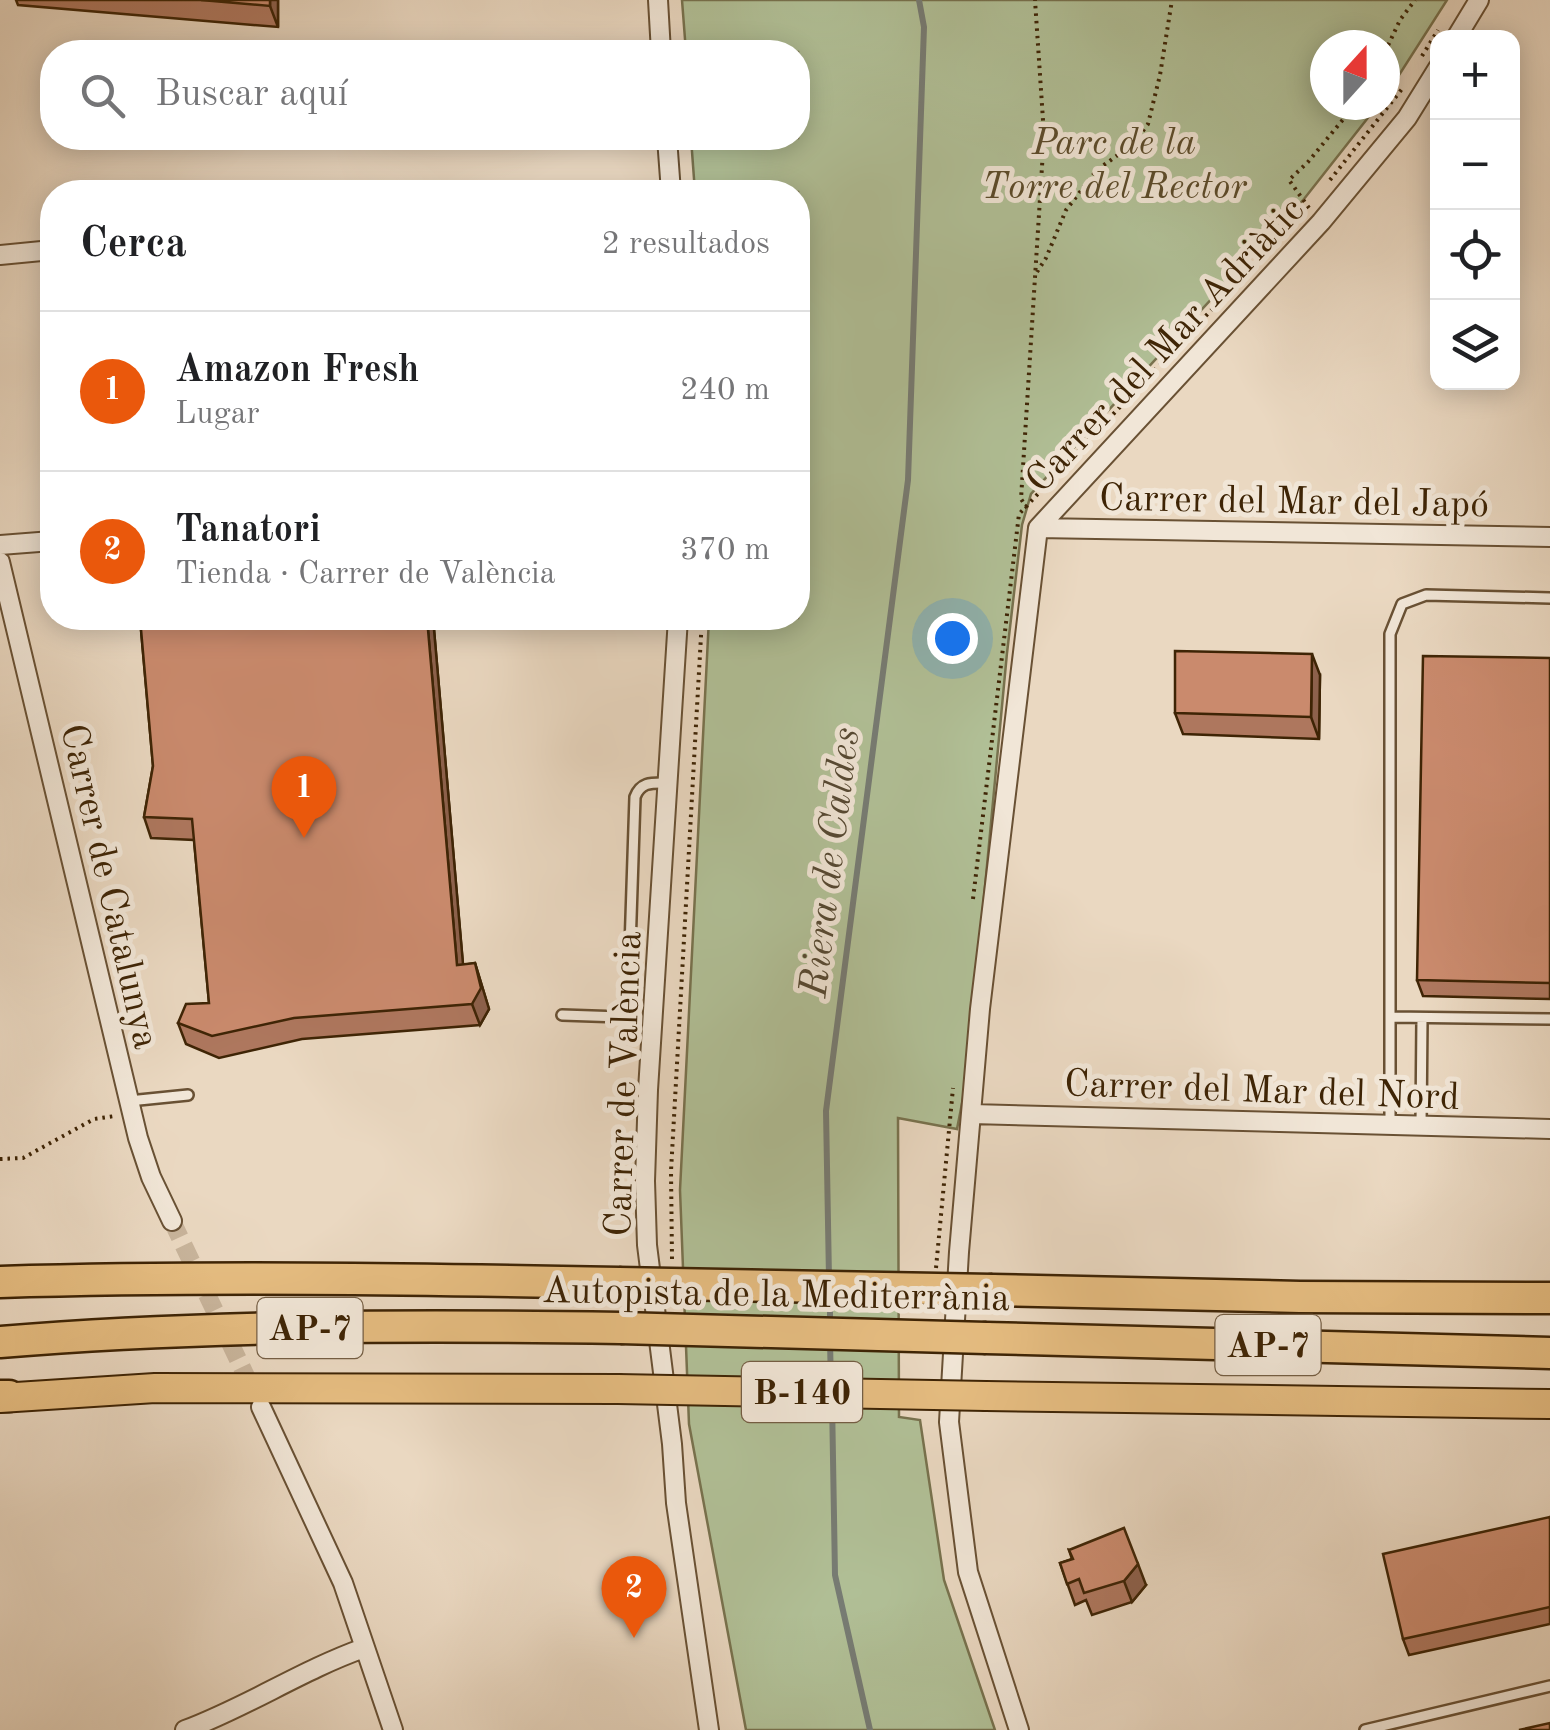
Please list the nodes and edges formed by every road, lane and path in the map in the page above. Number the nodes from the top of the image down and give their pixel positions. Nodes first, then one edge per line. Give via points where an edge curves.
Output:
1 (658, 0) edge
2 (1035, 0) edge
3 (1172, 0) edge
4 (1415, 0) edge
5 (1479, 0) edge
6 (1438, 29) dead end
7 (1395, 30) edge
8 (1461, 30) edge
9 (660, 40) edge
10 (1420, 58) dead end
11 (1430, 81) edge
12 (1403, 88) dead end
13 (1343, 120) edge
14 (668, 150) edge
15 (669, 180) edge
16 (1320, 192) dead end
17 (1321, 222) junction
18 (1268, 250) dead end
19 (40, 251) edge
20 (0, 255) edge
21 (1035, 275) junction
22 (1026, 506) junction
23 (1038, 528) junction
24 (1550, 537) edge
25 (40, 541) edge
26 (0, 546) edge
27 (0, 562) edge
28 (1550, 598) edge
29 (677, 630) edge
30 (701, 630) edge
31 (668, 783) junction
32 (972, 912) dead end
33 (562, 1014) dead end
34 (1392, 1018) junction
35 (1422, 1018) junction
36 (1550, 1019) edge
37 (953, 1086) dead end
38 (188, 1095) dead end
39 (131, 1107) junction
40 (972, 1114) junction
41 (1390, 1126) junction
42 (1420, 1126) junction
43 (1550, 1129) edge
44 (0, 1159) edge
45 (172, 1220) tunnel mouth
46 (672, 1266) dead end
47 (935, 1281) dead end
48 (0, 1282) edge
49 (1550, 1298) edge
50 (0, 1342) edge
51 (1550, 1353) edge
52 (3, 1396) edge
53 (1550, 1404) edge
54 (261, 1407) tunnel mouth
55 (364, 1648) junction
56 (1550, 1686) edge
57 (184, 1730) edge
58 (393, 1730) edge
59 (709, 1730) edge
60 (1019, 1730) edge
61 (1365, 1730) edge

1 - 9 street
2 - 21 path via 1044,135
3 - 21 path via 1148,124 1134,144 1097,170 1066,210
4 - 7 path
5 - 8 street
6 - 10 path
11 - 17 street, Carrer del Mar Adriàtic via 1408,118
12 - 16 path
13 - 17 path via 1288,180
14 - 15 street
17 - 23 street, Carrer del Mar Adriàtic
18 - 22 path
19 - 20 street
21 - 22 path via 1021,499
22 - 23 path
22 - 32 path via 1018,514
23 - 24 street, Carrer del Mar del Japó
23 - 40 street, Carrer del Mar Adriàtic
25 - 26 street
27 - 39 street, Carrer de Catalunya
28 - 34 lane via 1426,595 1402,604 1390,634
29 - 31 street, Carrer de València
30 - 46 path via 671,1171
31 - 33 lane via 647,783 636,797 626,1014
31 - 59 street, Carrer de València via 646,1141 647,1245
34 - 35 lane
34 - 41 lane
35 - 36 lane
35 - 42 lane
37 - 47 path
38 - 39 lane
39 - 44 path via 23,1158
39 - 45 street, Carrer de Catalunya via 151,1177
40 - 41 street, Carrer del Mar del Nord
40 - 60 street, Carrer del Mar Adriàtic via 949,1422 968,1572
41 - 42 street, Carrer del Mar del Nord
42 - 43 street, Carrer del Mar del Nord
48 - 49 highway, Autopista de la Mediterrània / AP-7, bridge via 274,1277
50 - 51 highway, Autopista de la Mediterrània / AP-7, bridge via 473,1326
52 - 53 highway, B-140, bridge via 266,1387
54 - 55 street via 343,1583
55 - 57 street
55 - 58 street
56 - 61 lane

